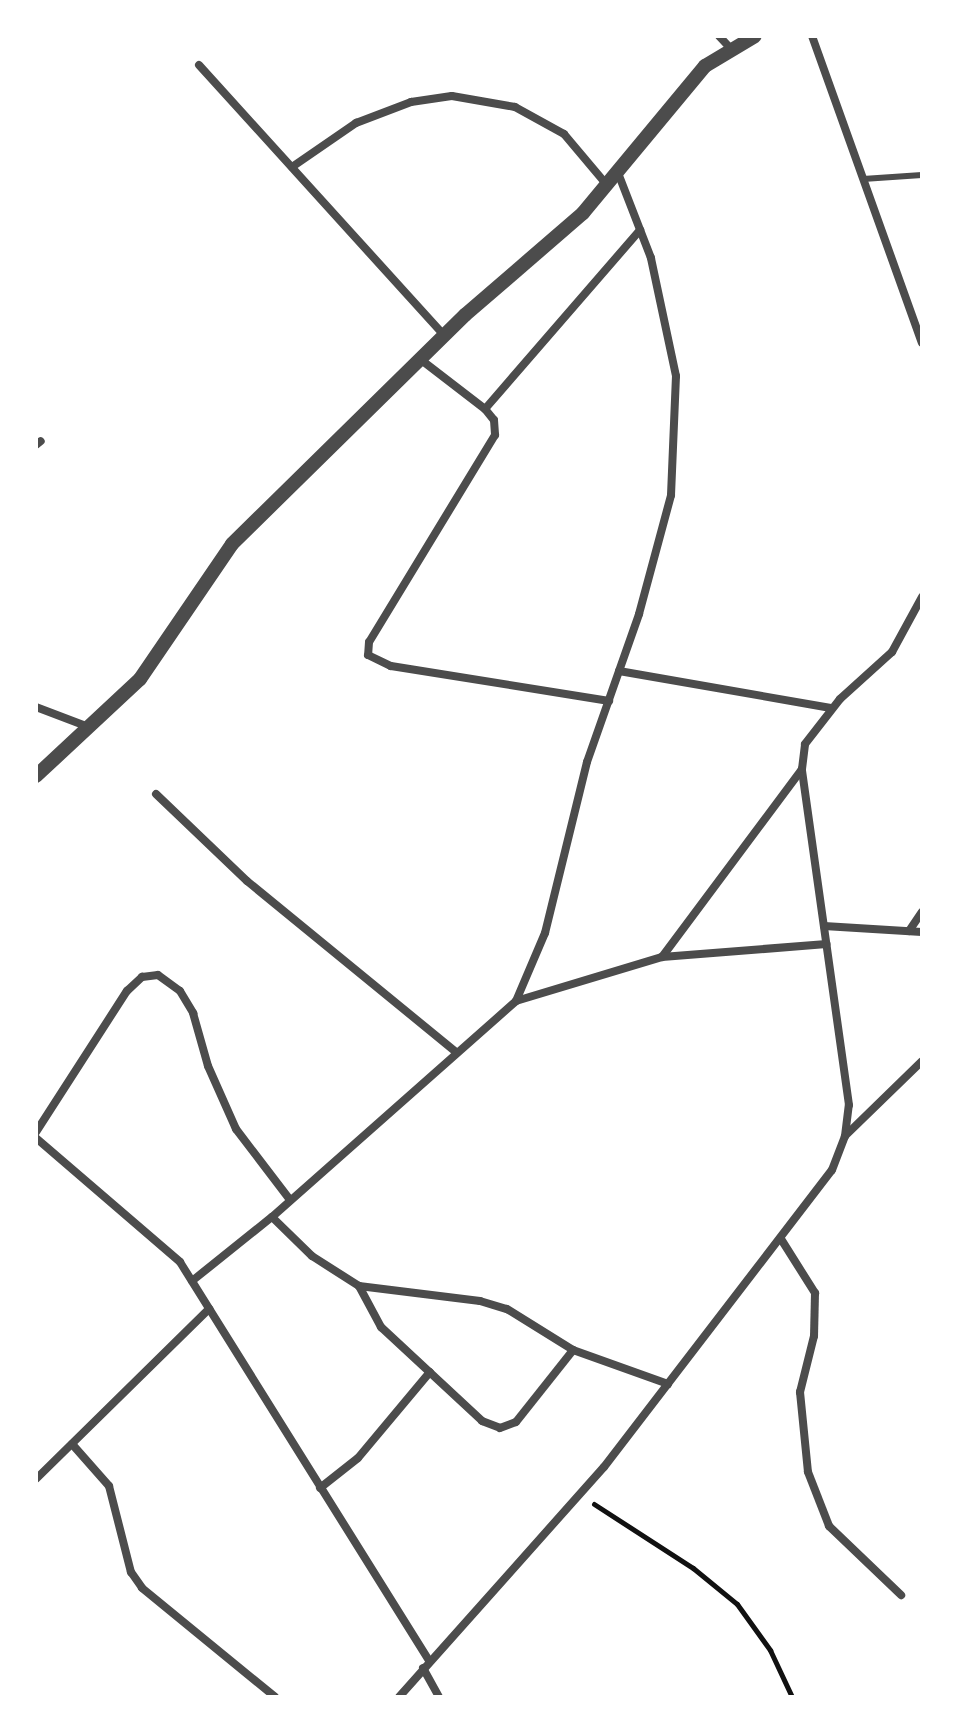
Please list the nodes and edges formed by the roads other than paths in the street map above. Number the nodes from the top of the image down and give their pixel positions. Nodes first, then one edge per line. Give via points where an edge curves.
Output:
1 (719, 36) edge
2 (755, 36) edge
3 (812, 36) edge
4 (732, 50) junction
5 (199, 65) dead end
6 (292, 167) junction
7 (618, 173) junction
8 (922, 175) edge
9 (863, 179) junction
10 (607, 185) junction
11 (640, 230) junction
12 (444, 335) junction
13 (922, 343) edge
14 (420, 359) junction
15 (485, 409) junction
16 (922, 597) edge
17 (920, 612) edge
18 (619, 671) junction
19 (609, 701) junction
20 (36, 707) edge
21 (831, 708) junction
22 (89, 727) junction
23 (802, 769) junction
24 (36, 776) edge
25 (156, 794) dead end
26 (922, 912) edge
27 (824, 926) junction
28 (909, 931) junction
29 (922, 932) edge
30 (826, 944) junction
31 (662, 957) junction
32 (516, 1001) junction
33 (455, 1051) junction
34 (922, 1061) edge
35 (36, 1132) edge
36 (845, 1136) junction
37 (36, 1138) edge
38 (290, 1200) junction
39 (272, 1217) junction
40 (781, 1239) junction
41 (192, 1281) junction
42 (359, 1286) junction
43 (209, 1309) junction
44 (573, 1350) junction
45 (430, 1372) junction
46 (668, 1384) junction
47 (72, 1444) junction
48 (36, 1479) edge
49 (320, 1488) junction
50 (901, 1595) dead end
51 (426, 1665) junction
52 (275, 1697) edge
53 (399, 1697) edge
54 (439, 1697) edge

1 - 4 street
2 - 4 street
3 - 9 street
4 - 7 street via 705,66
5 - 6 street
6 - 10 street via 356,123 411,102 452,96 515,107 564,134
6 - 12 street
7 - 10 street
7 - 11 street
8 - 9 lane
9 - 13 street
10 - 12 street via 583,213
11 - 15 street
11 - 18 street via 676,376 671,495
12 - 14 street
14 - 15 street
14 - 22 street via 232,544 140,679
15 - 19 street via 494,420 495,435 369,642 368,655 391,666
16 - 17 street
17 - 21 street via 892,652
18 - 19 street
18 - 21 street
19 - 32 street via 587,762 545,933
20 - 22 street
21 - 23 street via 805,744
22 - 24 street
23 - 27 street
23 - 31 street
25 - 33 street via 247,881
26 - 28 street
27 - 28 street
27 - 30 street
28 - 29 street
30 - 31 street
30 - 36 street via 849,1105
31 - 32 street
32 - 33 street
33 - 38 street
34 - 36 street
35 - 38 street via 127,991 142,977 158,975 180,991 193,1013 208,1066 236,1129
36 - 40 street via 832,1170
37 - 41 street via 180,1262
38 - 39 street
39 - 41 street
39 - 42 street via 312,1256
40 - 46 street
40 - 50 street via 815,1293 814,1336 800,1392 808,1472 829,1526
41 - 43 street
42 - 44 street via 507,1309
42 - 45 street via 381,1327
43 - 47 street
43 - 49 street
44 - 45 street via 516,1422 500,1428 482,1421
44 - 46 street
45 - 49 street via 358,1458
46 - 51 street via 579,1494
47 - 48 street
47 - 52 street via 109,1486 131,1572 142,1588
49 - 51 street
51 - 53 street
51 - 54 street

